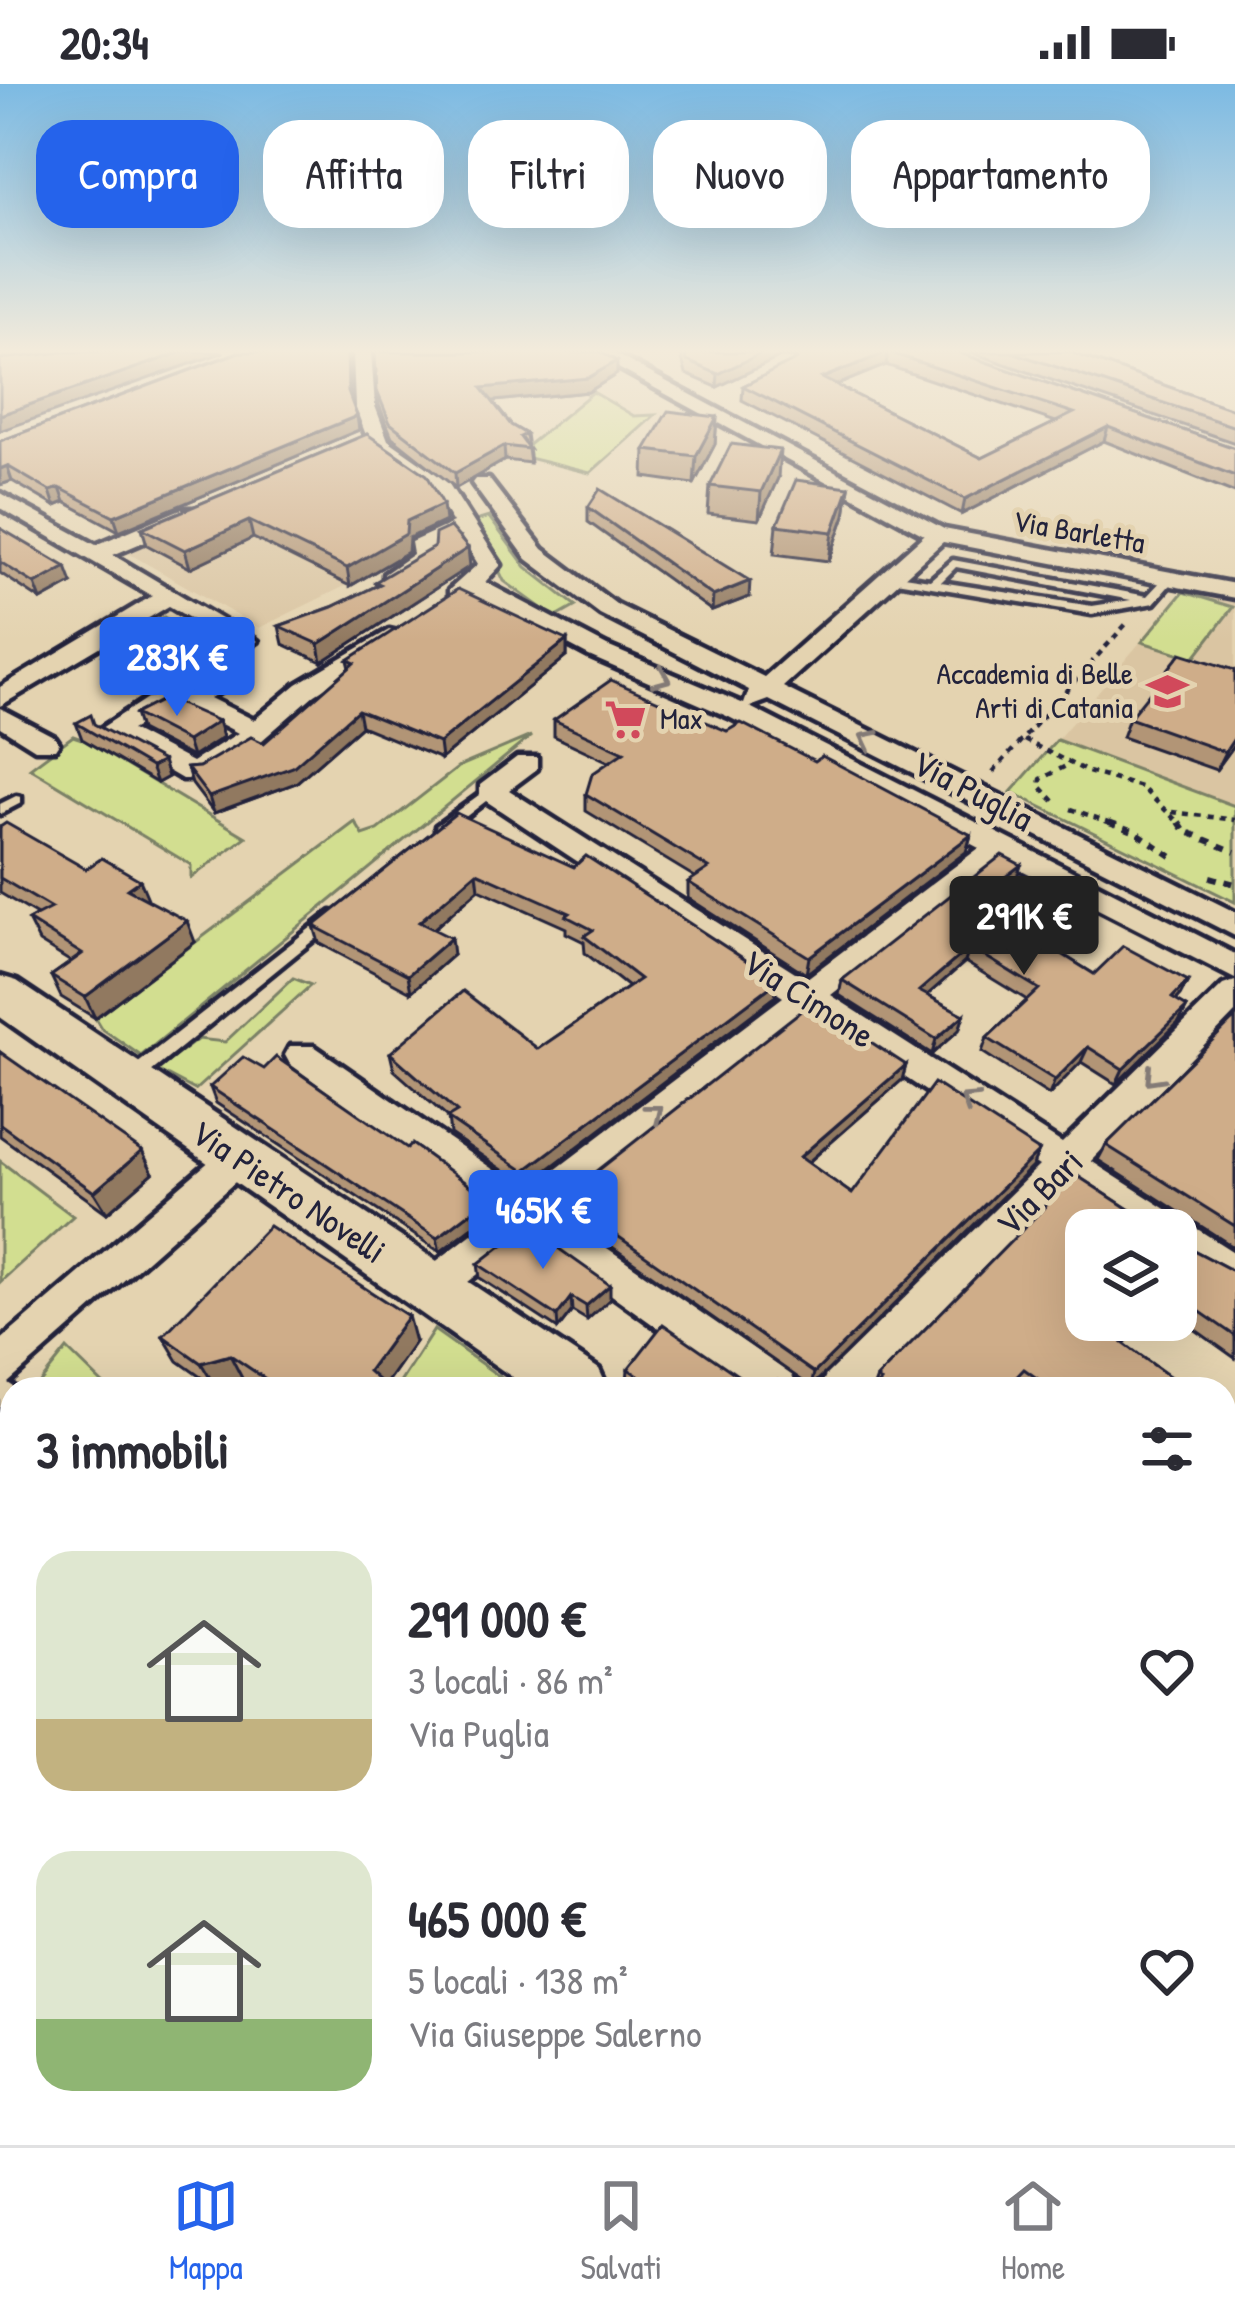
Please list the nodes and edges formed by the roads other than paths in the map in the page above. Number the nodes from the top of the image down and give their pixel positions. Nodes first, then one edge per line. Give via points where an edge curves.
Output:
1 (379, 448) edge
2 (790, 448) edge
3 (482, 483) dead end
4 (0, 499) edge
5 (220, 501) edge
6 (465, 525) junction
7 (938, 534) junction
8 (95, 554) junction
9 (890, 577) junction
10 (1169, 579) junction
11 (934, 582) junction
12 (472, 584) junction
13 (1235, 591) edge
14 (167, 597) junction
15 (361, 597) edge
16 (1150, 600) junction
17 (608, 609) junction
18 (555, 630) junction
19 (236, 672) junction
20 (770, 688) junction
21 (0, 698) edge
22 (191, 698) junction
23 (280, 708) junction
24 (738, 711) junction
25 (0, 716) edge
26 (255, 731) junction
27 (45, 743) dead end
28 (527, 763) dead end
29 (490, 791) junction
30 (16, 800) dead end
31 (0, 810) edge
32 (420, 846) edge
33 (998, 848) junction
34 (346, 905) edge
35 (1235, 925) edge
36 (1235, 968) edge
37 (0, 993) edge
38 (1235, 993) edge
39 (805, 996) junction
40 (302, 1055) dead end
41 (129, 1081) junction
42 (239, 1156) junction
43 (1067, 1165) junction
44 (1135, 1209) edge
45 (526, 1213) junction
46 (1197, 1249) edge
47 (1235, 1274) edge
48 (431, 1288) junction
49 (0, 1367) edge
50 (561, 1377) edge
51 (760, 1377) edge
52 (853, 1377) edge

1 - 6 street via 440,485
2 - 7 street, Via Barletta
3 - 17 street, Via Puglia via 536,554
4 - 8 street
5 - 8 street
6 - 12 street via 490,565
6 - 15 street via 419,547 427,556
7 - 9 street
7 - 10 street, Via Barletta
8 - 14 street
9 - 11 lane
9 - 20 street
10 - 13 street, Via Barletta
10 - 16 lane
11 - 16 lane via 1092,610
11 - 16 lane via 953,563
12 - 18 street, Via Puglia
12 - 23 street
14 - 19 street via 257,640
14 - 21 street
17 - 18 street
17 - 20 street, Via Puglia
18 -> 24 street, Via Puglia
19 - 22 street
19 - 23 street
20 - 24 street
35 -> 20 street, Via Puglia
22 - 26 street
22 - 26 street via 156,704 111,730 192,773
23 - 26 street
24 - 33 street, Via Puglia
25 - 27 street
28 - 29 street
29 - 32 lane
29 - 39 street, Via Cimone
30 - 31 lane
33 - 36 street, Via Puglia
33 - 39 street
34 - 41 lane
37 - 41 main road, Via Pietro Novelli
38 -> 43 street, Via Bari
43 -> 39 street, Via Cimone
45 -> 39 street
40 - 45 street
41 - 42 main road, Via Pietro Novelli
42 - 48 main road, Via Pietro Novelli
42 - 49 street
43 - 44 street, Via Cimone
43 - 52 street, Via Bari
45 - 48 street
45 - 51 street
46 - 47 street
48 - 50 main road, Via Pietro Novelli

